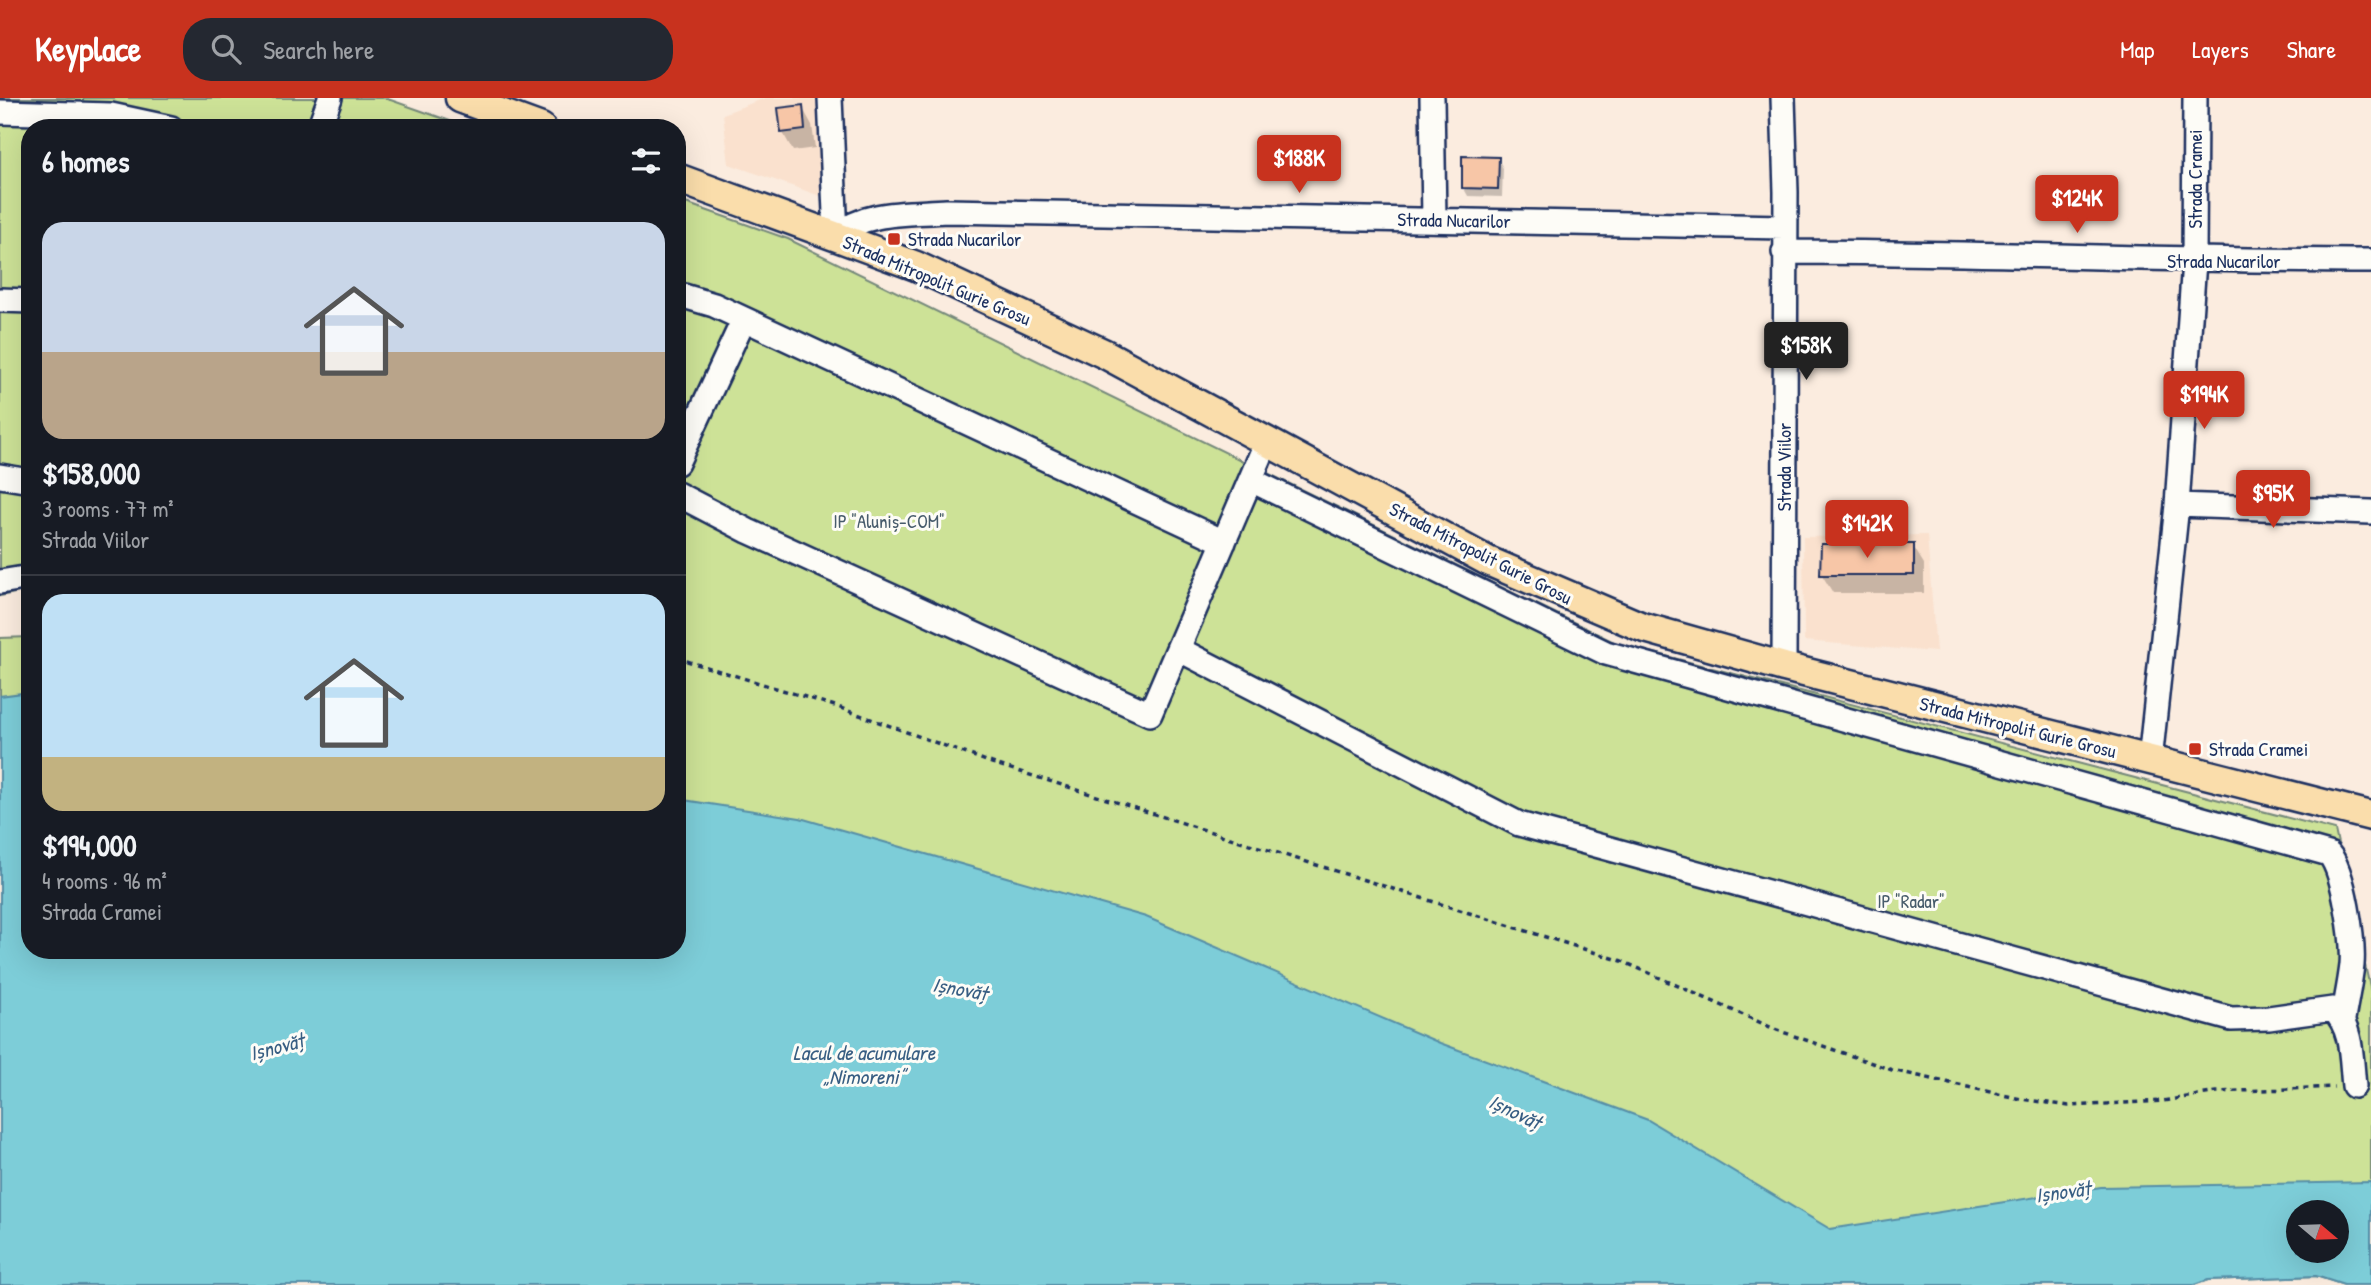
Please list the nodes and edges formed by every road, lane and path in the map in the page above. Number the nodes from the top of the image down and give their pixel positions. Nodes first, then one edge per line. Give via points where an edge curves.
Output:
1 (330, 98) edge
2 (460, 98) edge
3 (830, 98) edge
4 (1432, 98) edge
5 (1783, 98) edge
6 (2195, 98) edge
7 (0, 112) edge
8 (129, 119) edge
9 (322, 119) edge
10 (517, 119) edge
11 (686, 181) edge
12 (1434, 219) junction
13 (1784, 227) junction
14 (836, 236) junction
15 (1784, 252) junction
16 (2194, 261) junction
17 (2371, 261) edge
18 (686, 297) edge
19 (0, 300) edge
20 (21, 301) edge
21 (743, 321) junction
22 (1267, 441) junction
23 (686, 444) edge
24 (0, 476) edge
25 (21, 480) edge
26 (1251, 480) junction
27 (686, 499) edge
28 (2177, 505) junction
29 (2371, 512) edge
30 (1224, 542) junction
31 (21, 578) edge
32 (0, 582) edge
33 (1178, 649) junction
34 (686, 661) edge
35 (1784, 667) junction
36 (2150, 761) junction
37 (2370, 821) edge
38 (2343, 1019) junction
39 (2354, 1086) joint

1 - 9 street
2 - 10 main road
3 - 14 street
4 - 12 street
5 - 13 street, Strada Viilor
6 - 16 street, Strada Cramei
7 - 8 street
11 - 14 main road, Strada Mitropolit Gurie Grosu
12 - 13 street, Strada Nucarilor
12 - 14 street, Strada Nucarilor via 947,211 876,216 851,223
13 - 15 street, Strada Viilor
14 - 22 main road, Strada Mitropolit Gurie Grosu via 916,266 1105,354
15 - 16 street, Strada Nucarilor via 1947,252
15 - 35 street, Strada Viilor
16 - 17 street, Strada Nucarilor
16 - 28 street, Strada Cramei
18 - 21 street
19 - 20 street
21 - 23 street
21 - 30 street
22 - 26 street
22 - 35 main road, Strada Mitropolit Gurie Grosu via 1488,561 1568,597 1642,627
24 - 25 street
26 - 30 street
26 - 38 street via 1605,653 2329,854 2338,864 2344,890 2353,962
27 - 33 street via 1150,714
28 - 29 street
28 - 36 street, Strada Cramei
30 - 33 street
31 - 32 street
33 - 38 street via 1519,824 2231,1019 2333,1009
34 - 39 path via 835,706 1005,767 1622,961 1777,1030 1892,1070 2069,1106 2162,1101 2217,1092
35 - 36 main road, Strada Mitropolit Gurie Grosu
36 - 37 main road, Strada Mitropolit Gurie Grosu
38 - 39 street

